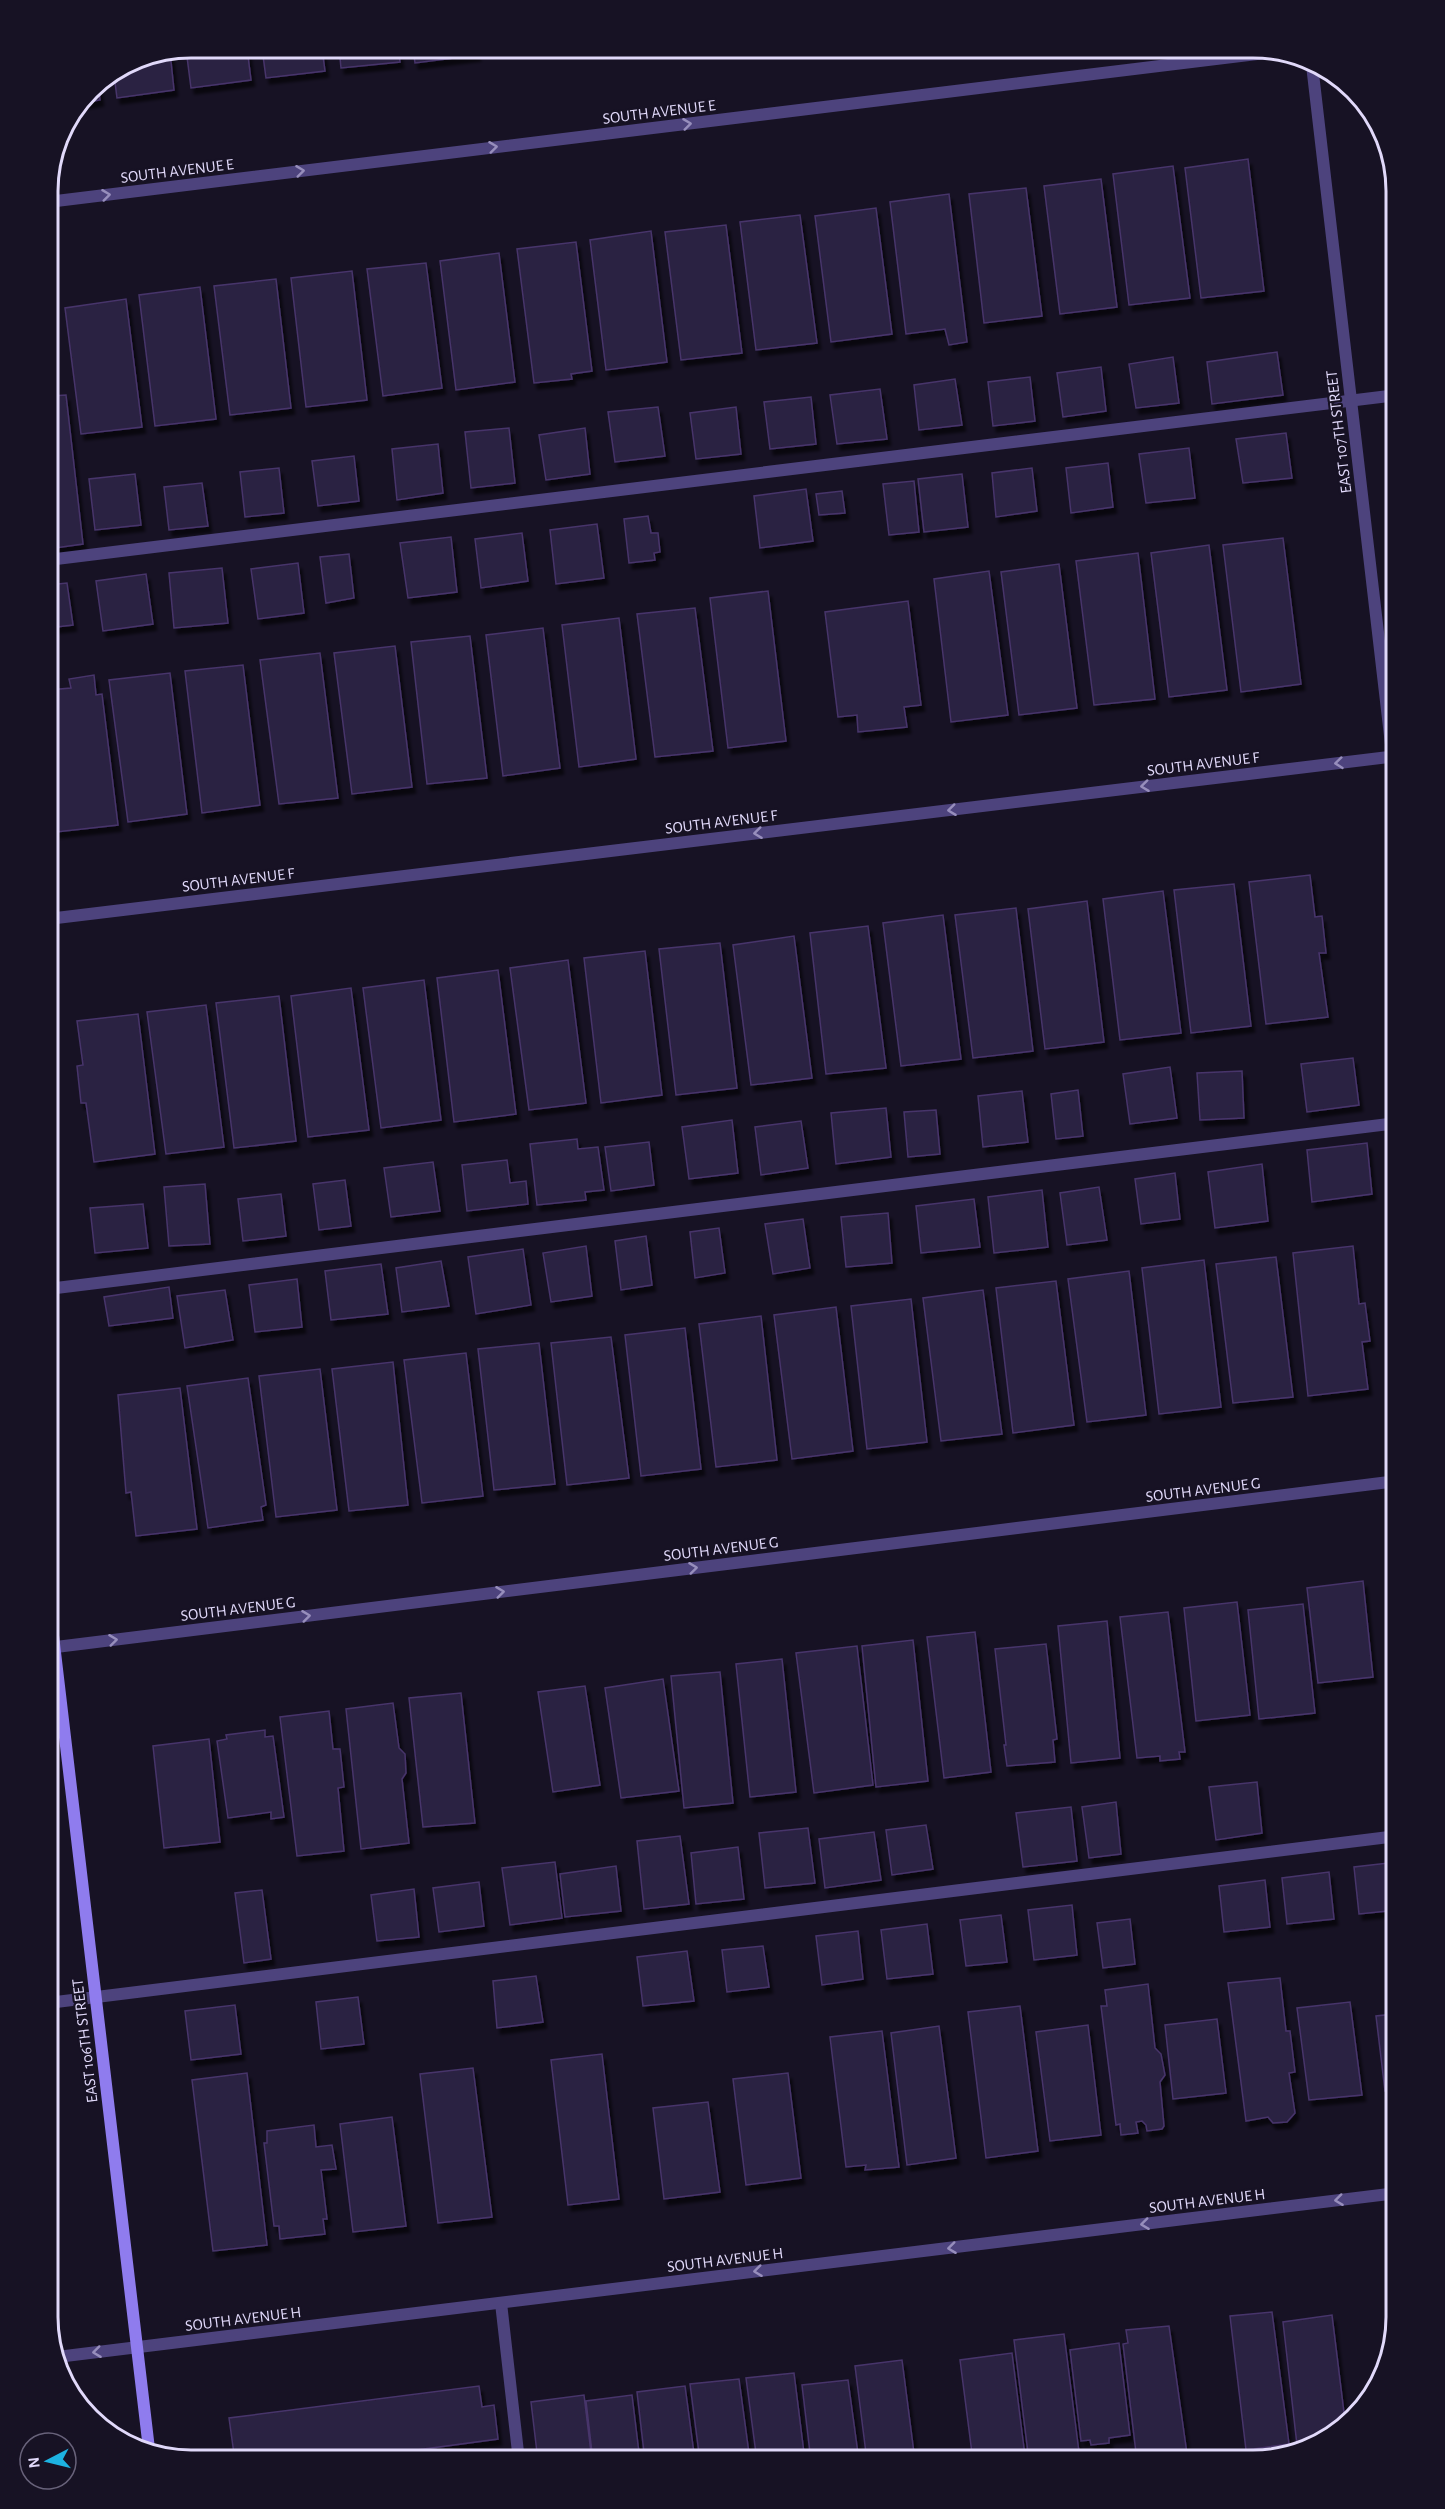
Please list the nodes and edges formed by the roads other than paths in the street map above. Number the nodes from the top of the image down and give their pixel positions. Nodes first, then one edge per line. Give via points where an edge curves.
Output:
1 (1217, 59) edge
2 (1313, 73) edge
3 (59, 201) edge
4 (1386, 396) edge
5 (1351, 400) junction
6 (59, 559) edge
7 (1386, 684) edge
8 (1386, 758) edge
9 (59, 918) edge
10 (1386, 1124) edge
11 (58, 1288) edge
12 (1386, 1482) edge
13 (58, 1646) edge
14 (58, 1705) edge
15 (1386, 1837) edge
16 (95, 1997) junction
17 (58, 2002) edge
18 (1386, 2194) edge
19 (501, 2303) junction
20 (137, 2348) junction
21 (65, 2356) edge
22 (147, 2442) edge
23 (518, 2450) edge

3 -> 1 street, SOUTH AVENUE E
2 - 5 street, EAST 107TH STREET
4 - 5 street
5 - 6 street
5 - 7 street, EAST 107TH STREET
8 -> 9 street, SOUTH AVENUE F
10 - 11 street
13 -> 12 street, SOUTH AVENUE G
14 - 16 main road, EAST 106TH STREET
15 - 16 street
16 - 17 street
16 - 20 main road, EAST 106TH STREET
18 -> 19 street, SOUTH AVENUE H
19 - 20 street, SOUTH AVENUE H
19 - 23 street
20 -> 21 street, SOUTH AVENUE H
20 - 22 main road, EAST 106TH STREET

